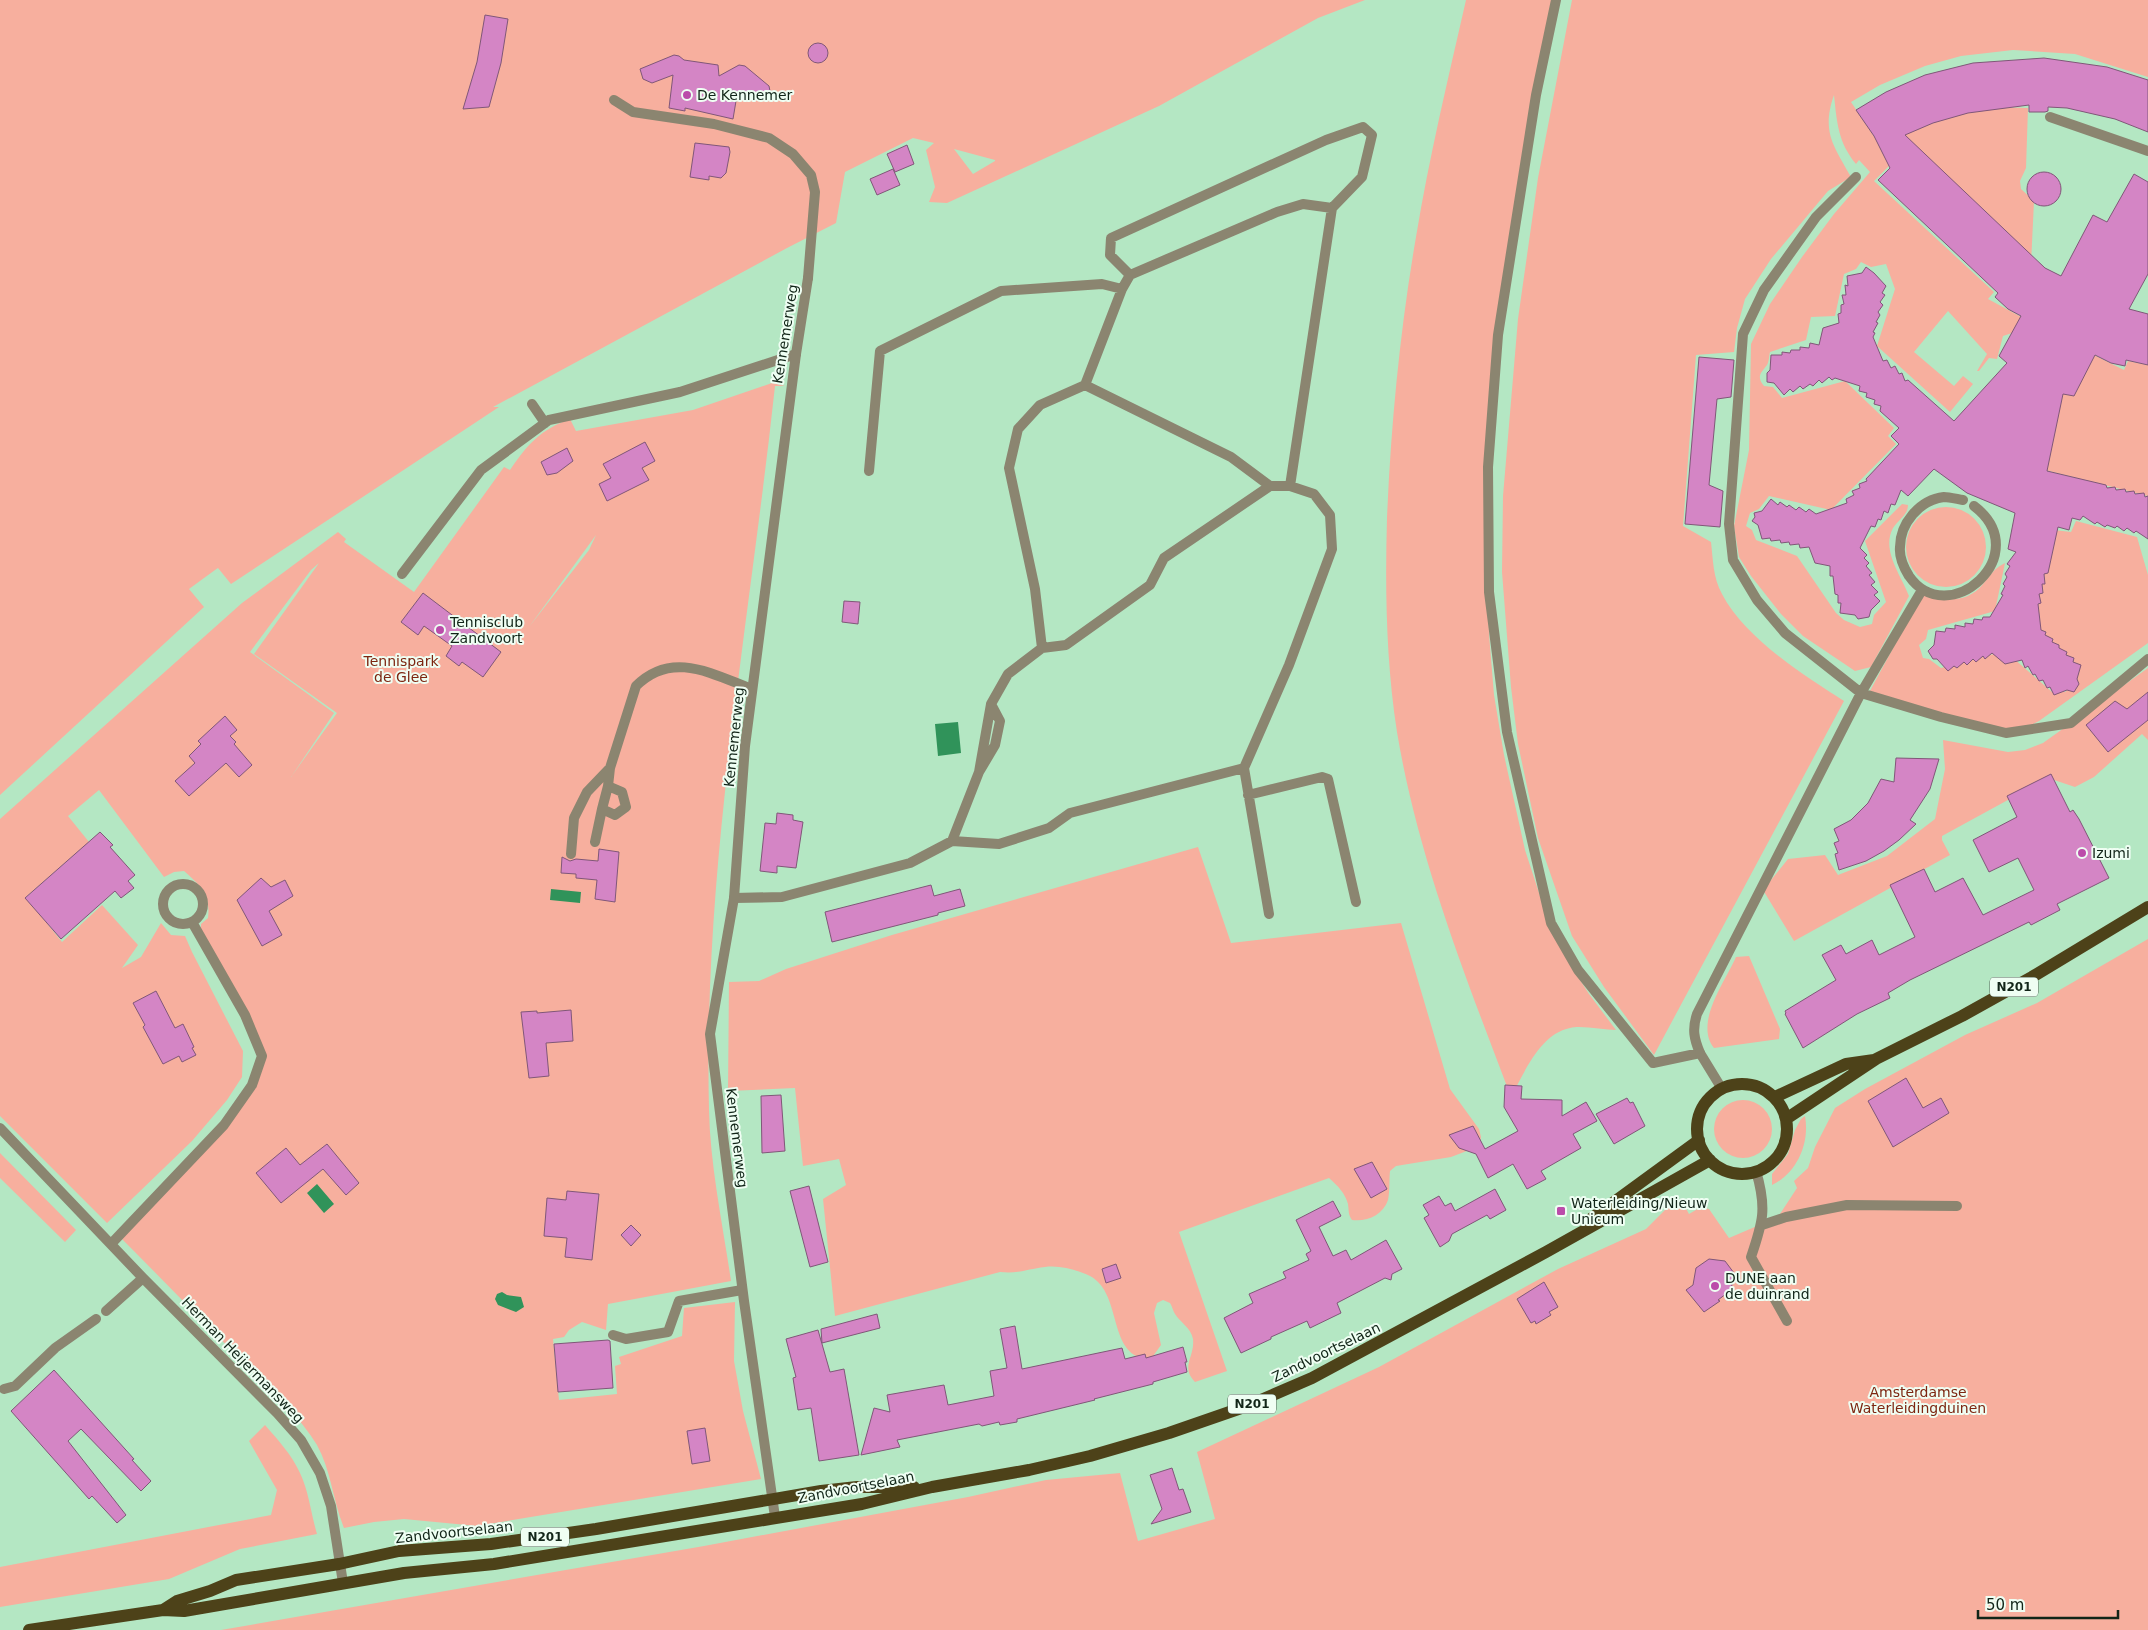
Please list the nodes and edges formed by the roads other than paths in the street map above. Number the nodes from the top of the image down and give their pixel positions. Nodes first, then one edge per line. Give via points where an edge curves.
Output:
1 (1556, 0) edge
2 (614, 100) dead end
3 (2050, 117) dead end
4 (2148, 151) edge
5 (1856, 177) dead end
6 (1332, 208) junction
7 (1130, 275) junction
8 (1122, 289) junction
9 (796, 354) junction
10 (1085, 384) junction
11 (532, 404) dead end
12 (546, 423) junction
13 (870, 471) dead end
14 (1270, 486) junction
15 (1290, 486) junction
16 (1962, 500) dead end
17 (1974, 506) dead end
18 (402, 574) dead end
19 (1922, 590) junction
20 (1042, 648) junction
21 (2148, 659) edge
22 (752, 689) junction
23 (1861, 693) junction
24 (610, 768) junction
25 (1244, 768) junction
26 (608, 786) junction
27 (1248, 795) junction
28 (602, 809) junction
29 (952, 841) junction
30 (595, 842) dead end
31 (571, 854) dead end
32 (734, 898) junction
33 (1356, 902) dead end
34 (2148, 907) edge
35 (1268, 914) dead end
36 (192, 922) dead end
37 (1700, 1053) junction
38 (1876, 1060) junction
39 (1722, 1089) junction
40 (1774, 1097) junction
41 (1786, 1119) junction
42 (0, 1128) edge
43 (1699, 1140) junction
44 (1710, 1160) junction
45 (1756, 1171) junction
46 (1957, 1206) dead end
47 (1762, 1225) junction
48 (111, 1244) junction
49 (1546, 1252) junction
50 (143, 1278) junction
51 (742, 1290) junction
52 (106, 1311) dead end
53 (96, 1319) dead end
54 (1787, 1321) dead end
55 (613, 1335) dead end
56 (4, 1389) dead end
57 (932, 1487) junction
58 (773, 1500) junction
59 (775, 1517) junction
60 (339, 1564) junction
61 (343, 1583) junction
62 (163, 1610) junction
63 (29, 1630) edge

1 - 37 street via 1536,95 1498,334 1488,467 1488,592 1506,732 1552,923 1578,970 1653,1063
2 - 9 street, Kennemerweg via 633,112 714,124 769,138 793,154 811,175 815,192 808,278
3 - 4 street
5 - 23 street via 1816,217 1770,282 1743,334 1729,524 1733,560 1757,600 1785,634
6 - 7 street via 1303,204 1277,212
6 - 7 street via 1362,177 1372,135 1363,127 1326,140 1111,238 1110,255
6 - 15 street
7 - 8 street
8 - 10 street
8 - 13 street via 1102,284 1001,291 880,351
9 - 12 street via 680,392
9 - 22 street, Kennemerweg
10 - 14 street via 1231,457
10 - 20 street via 1040,404 1018,429 1009,468 1035,589
11 - 12 street
12 - 18 street via 481,470
14 - 15 street
14 - 20 street via 1164,558 1150,585 1066,645
15 - 25 street via 1314,494 1330,515 1332,549 1289,665
16 - 19 street via 1944,497 1925,504 1911,516 1900,534 1899,551 1905,569
17 - 19 street via 1992,528 1995,558 1988,574 1976,585 1959,593 1941,596
19 - 23 street
20 - 29 street via 1008,674 990,704 1000,720 995,745 979,772
21 - 23 street via 2071,723 2006,733 1941,718
22 - 24 street via 698,668 664,667 646,676 636,686
22 - 32 street, Kennemerweg
23 - 37 street via 1697,1014 1693,1026
24 - 26 street
24 - 31 street via 587,792 574,818
25 - 27 street
25 - 29 street via 1070,813 1049,828 999,844
26 - 28 street
26 - 28 street via 622,792 626,806 614,815
27 - 33 street via 1328,779
27 - 35 street
28 - 30 street
29 - 32 street via 910,863 782,896
32 - 51 street, Kennemerweg via 710,1034
34 - 38 main road, N201 via 2023,982
36 - 48 street via 245,1015 262,1056 252,1085 224,1125
37 - 39 street
38 - 40 main road, N201 via 1846,1064
38 - 41 main road, N201
39 - 40 main road via 1745,1084
39 - 43 main road via 1702,1108 1697,1129
40 - 41 main road
41 - 45 main road via 1781,1151 1769,1164
42 - 48 street, Herman Heijermansweg
43 - 44 main road
43 - 49 main road, Zandvoortselaan / N201
44 - 45 main road via 1732,1172
44 - 49 main road, Zandvoortselaan / N201
45 - 47 street via 1763,1194
46 - 47 street via 1847,1205
47 - 54 street via 1751,1257
48 - 50 street, Herman Heijermansweg
49 - 57 main road, Zandvoortselaan / N201 via 1312,1378 1247,1406 1090,1456
50 - 52 street
50 - 60 street, Herman Heijermansweg via 301,1440 320,1474 331,1506
51 - 55 street via 679,1301 668,1332 626,1339
51 - 58 street, Kennemerweg
53 - 56 street via 55,1348 14,1386
57 - 58 main road, Zandvoortselaan / N201 via 857,1487
57 - 59 main road, Zandvoortselaan / N201 via 862,1504
58 - 59 street, Kennemerweg
58 - 60 main road, Zandvoortselaan / N201 via 491,1544 399,1551
59 - 61 main road, Zandvoortselaan / N201 via 503,1563
60 - 61 street, Herman Heijermansweg
60 - 62 main road, Zandvoortselaan / N201 via 236,1580 178,1601
61 - 62 main road, Zandvoortselaan / N201 via 184,1611
62 - 63 main road, Zandvoortselaan / N201

